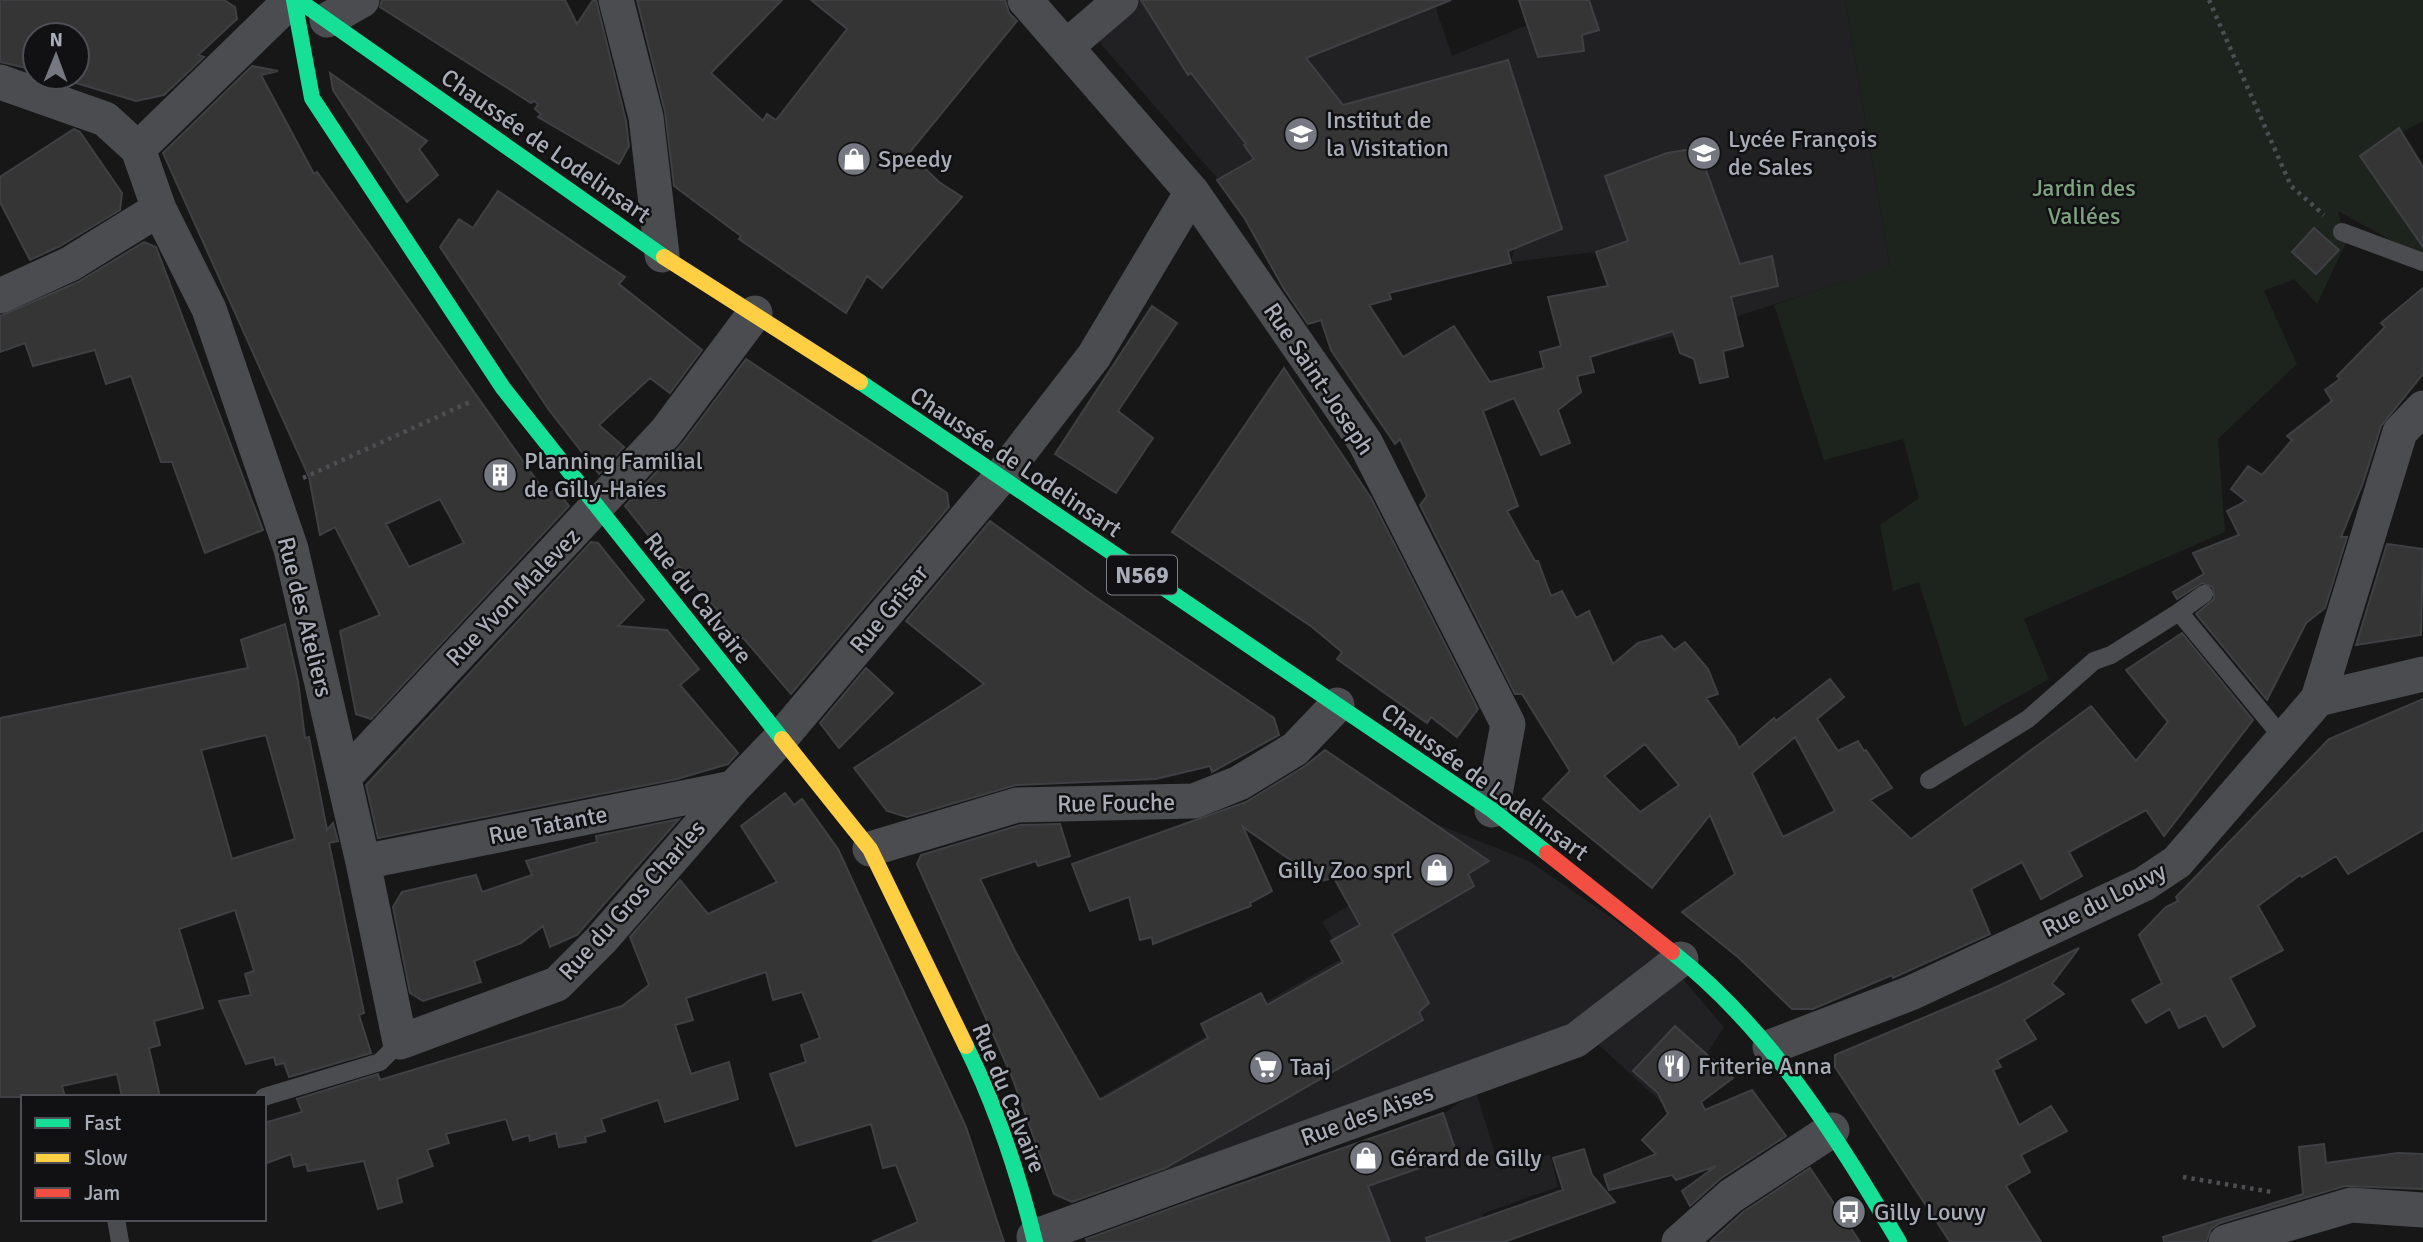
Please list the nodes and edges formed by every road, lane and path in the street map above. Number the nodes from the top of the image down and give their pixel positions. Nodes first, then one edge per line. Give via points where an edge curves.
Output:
1 (294, 0) edge
2 (362, 0) edge
3 (616, 0) edge
4 (1025, 0) edge
5 (1121, 0) edge
6 (2209, 0) edge
7 (327, 20) junction
8 (1066, 47) junction
9 (0, 82) edge
10 (138, 149) junction
11 (1192, 191) junction
12 (159, 209) junction
13 (2342, 232) joint
14 (662, 255) junction
15 (2423, 262) edge
16 (0, 296) edge
17 (755, 313) junction
18 (503, 388) junction
19 (2423, 408) edge
20 (999, 479) junction
21 (271, 492) junction
22 (598, 508) junction
23 (2204, 594) dead end
24 (2179, 612) junction
25 (2423, 674) edge
26 (2318, 699) junction
27 (1337, 705) junction
28 (2283, 738) junction
29 (780, 739) junction
30 (344, 777) junction
31 (1929, 780) dead end
32 (733, 788) junction
33 (1492, 810) junction
34 (870, 849) junction
35 (363, 862) junction
36 (1681, 959) junction
37 (400, 1042) junction
38 (1770, 1046) junction
39 (266, 1096) edge
40 (1832, 1129) junction
41 (2183, 1177) dead end
42 (2274, 1192) dead end
43 (2423, 1210) edge
44 (116, 1221) edge
45 (1035, 1239) edge
46 (120, 1242) edge
47 (1679, 1242) edge
48 (1899, 1242) edge
49 (2226, 1242) edge

1 - 7 main road, Chaussée de Lodelinsart / N569
1 - 10 street
1 - 18 main road, Rue du Calvaire via 312,98
2 - 7 street
3 - 14 street via 646,117
4 - 8 street, Rue Saint-Joseph
5 - 8 street
6 - 13 path via 2291,186
7 - 14 main road, Chaussée de Lodelinsart / N569
8 - 11 street, Rue Saint-Joseph
9 - 10 street via 105,119
10 - 12 street, Rue des Ateliers
11 - 20 street, Rue Grisar via 1094,356
11 - 33 street, Rue Saint-Joseph via 1365,442 1508,724
12 - 16 street via 70,264
12 - 21 street, Rue des Ateliers via 209,309
13 - 15 lane
14 - 17 main road, Chaussée de Lodelinsart / N569
17 - 20 main road, Chaussée de Lodelinsart / N569
17 - 22 street, Rue Yvon Malevez via 666,432
18 - 21 path
18 - 22 main road, Rue du Calvaire
19 - 26 street via 2400,432
20 - 27 main road, Chaussée de Lodelinsart / N569
20 - 29 street, Rue Grisar
21 - 30 street, Rue des Ateliers via 291,550
22 - 29 main road, Rue du Calvaire
22 - 30 street, Rue Yvon Malevez
23 - 24 lane
24 - 28 lane
24 - 31 lane via 2094,661 2028,719
25 - 26 street
26 - 28 street, Rue du Louvy
27 - 33 main road, Chaussée de Lodelinsart / N569
27 - 34 street, Rue Fouche via 1295,749 1239,783 1194,801 1017,805
28 - 38 street, Rue du Louvy via 2177,862 2144,884 1910,993
29 - 32 street, Rue du Gros Charles
29 - 34 main road, Rue du Calvaire
30 - 35 street, Rue des Ateliers
32 - 35 street, Rue Tatante
32 - 37 street, Rue du Gros Charles via 557,984
33 - 36 main road, Chaussée de Lodelinsart / N569
34 - 45 main road, Rue du Calvaire via 981,1076
35 - 37 street, Rue des Ateliers
36 - 38 main road, Chaussée de Lodelinsart / N569
36 - 45 street, Rue des Aises via 1576,1040
37 - 39 lane, Rue du Gros Charles via 380,1062
38 - 40 main road, Chaussée de Lodelinsart / N569
40 - 47 street via 1731,1196
40 - 48 main road, Chaussée de Lodelinsart / N569
41 - 42 path
43 - 49 street via 2351,1205
44 - 46 lane

